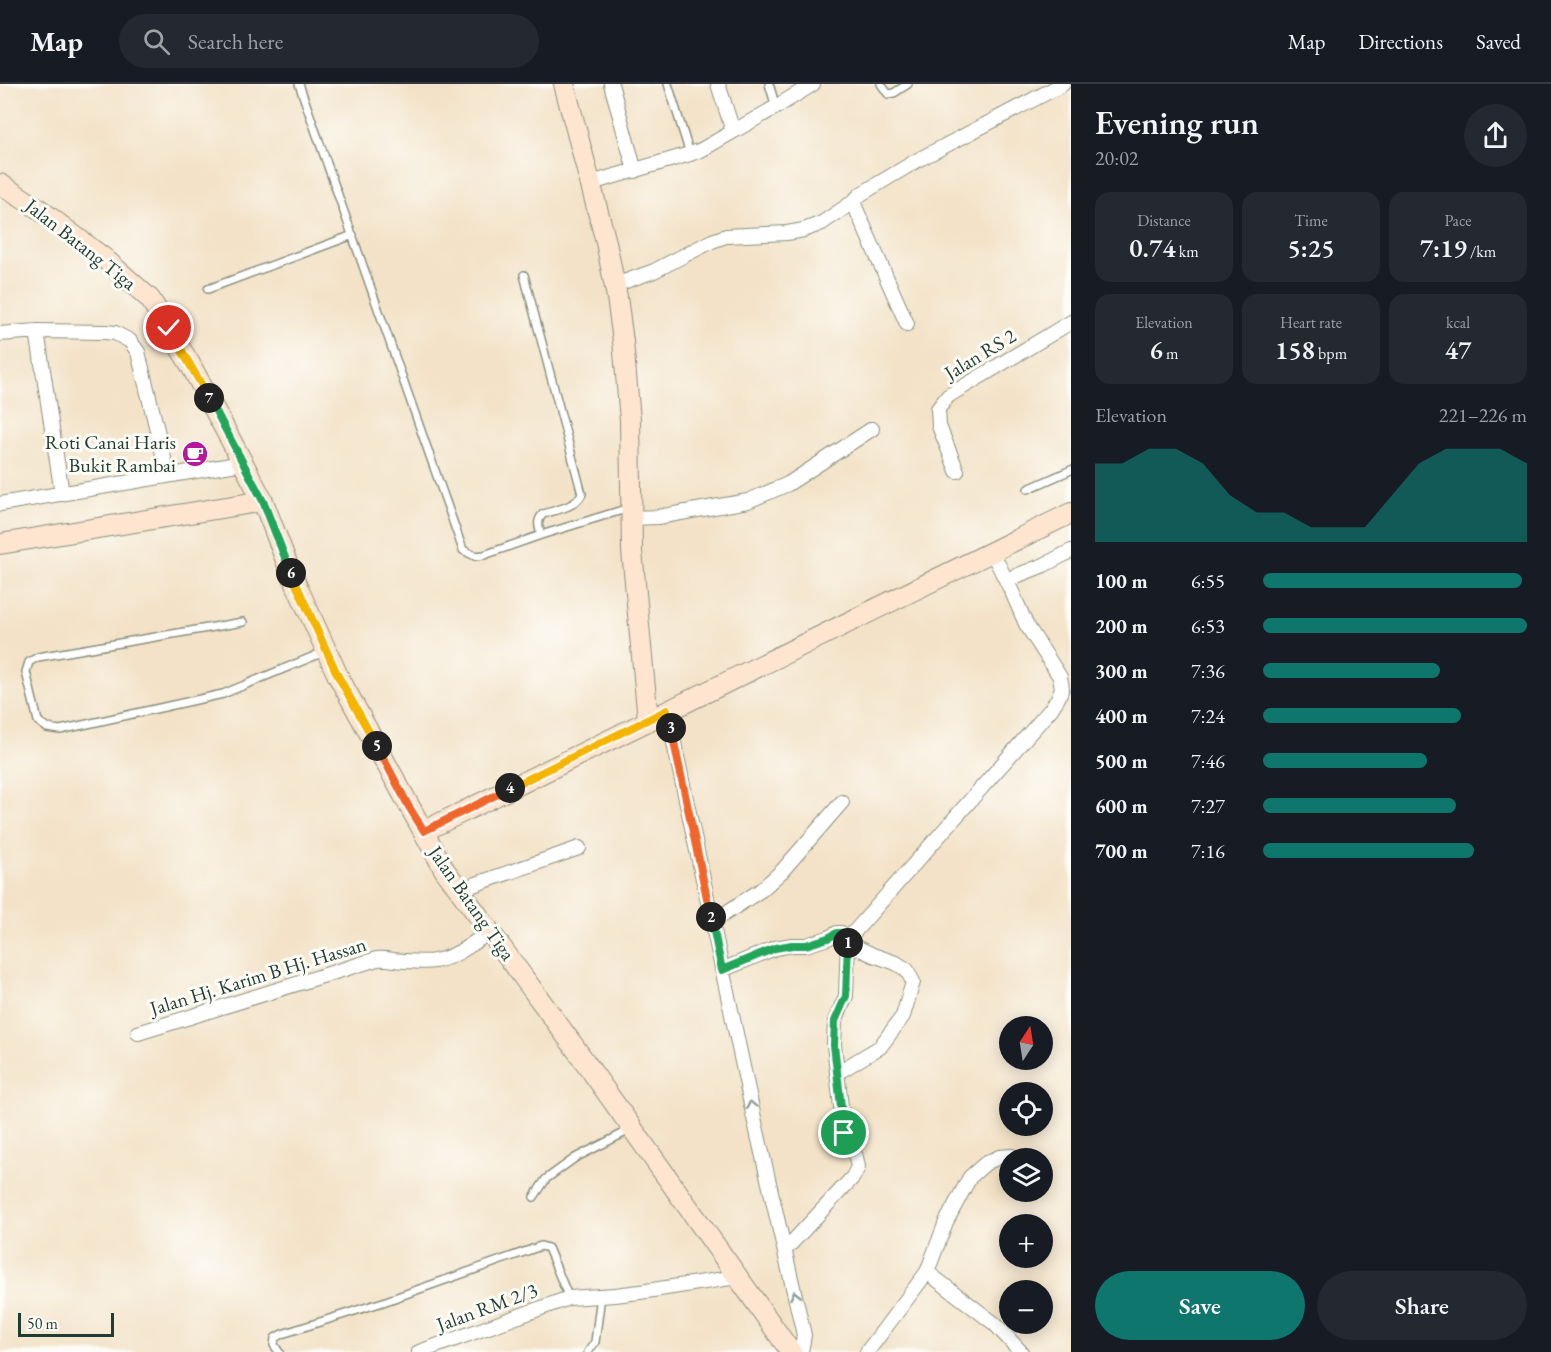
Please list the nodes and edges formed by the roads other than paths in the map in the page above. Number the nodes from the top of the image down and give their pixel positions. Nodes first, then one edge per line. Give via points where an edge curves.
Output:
1 (299, 84) edge
2 (564, 84) edge
3 (611, 84) edge
4 (668, 84) edge
5 (718, 84) edge
6 (769, 84) edge
7 (813, 84) edge
8 (880, 84) edge
9 (909, 84) edge
10 (1063, 84) edge
11 (776, 107) junction
12 (733, 132) junction
13 (690, 154) junction
14 (635, 171) junction
15 (591, 183) junction
16 (0, 184) edge
17 (853, 202) junction
18 (353, 235) junction
19 (525, 275) dead end
20 (615, 285) junction
21 (208, 289) dead end
22 (1071, 321) edge
23 (907, 324) dead end
24 (37, 331) junction
25 (0, 334) edge
26 (872, 429) dead end
27 (243, 463) junction
28 (1071, 470) edge
29 (957, 471) dead end
30 (168, 475) junction
31 (1028, 489) dead end
32 (63, 494) junction
33 (263, 501) junction
34 (0, 504) edge
35 (632, 513) junction
36 (1071, 513) edge
37 (541, 535) junction
38 (0, 544) edge
39 (1071, 551) edge
40 (992, 552) junction
41 (1006, 580) junction
42 (243, 622) dead end
43 (326, 651) junction
44 (667, 710) junction
45 (648, 720) junction
46 (842, 802) dead end
47 (424, 831) junction
48 (579, 848) dead end
49 (459, 890) junction
50 (712, 922) junction
51 (489, 932) junction
52 (848, 939) junction
53 (722, 970) junction
54 (138, 1033) dead end
55 (837, 1073) junction
56 (632, 1128) junction
57 (999, 1157) edge
58 (534, 1197) dead end
59 (785, 1250) junction
60 (927, 1272) junction
61 (737, 1276) junction
62 (601, 1296) junction
63 (569, 1298) junction
64 (279, 1352) edge
65 (419, 1352) edge
66 (588, 1352) edge
67 (791, 1352) edge
68 (801, 1352) edge
69 (867, 1352) edge
70 (1021, 1352) edge

1 - 18 lane
2 - 15 street
3 - 14 street
4 - 13 lane
5 - 12 street
6 - 11 lane
7 - 11 street
8 - 9 lane via 888,94
10 - 17 street via 916,161
11 - 12 street
12 - 13 street
13 - 14 street
14 - 15 street
15 - 20 street
16 - 27 street, Jalan Batang Tiga via 39,209 150,299
17 - 20 street via 804,230 726,236
17 - 23 street
18 - 21 lane
18 - 37 lane via 464,550 475,556 484,555
19 - 37 lane via 582,494 580,500 539,518
20 - 35 street via 630,420
22 - 29 street, Jalan RS 2 via 948,396 938,409 939,426
24 - 25 street
24 - 30 street via 106,332 130,341 138,352
24 - 32 street
26 - 35 street via 788,484 748,501 658,517
27 - 30 street
27 - 33 street, Jalan Batang Tiga
28 - 31 lane
30 - 32 street
32 - 34 street
33 - 38 street
33 - 43 street, Jalan Batang Tiga
35 - 37 lane
35 - 45 street
36 - 40 street
39 - 41 street
40 - 41 street
40 - 44 street
41 - 52 street via 1026,624 1060,677 1062,688 1058,698
42 - 43 lane via 38,657 29,662 26,672 38,721 47,728 60,730 223,694
43 - 47 street, Jalan Batang Tiga
44 - 45 street
44 - 50 street
45 - 47 street
46 - 50 street via 782,871
47 - 49 street, Jalan Batang Tiga
48 - 49 street
49 - 51 street, Jalan Batang Tiga
50 - 53 street
51 - 54 street, Jalan Hj. Karim B Hj. Hassan via 447,958 433,962 377,959
51 - 56 street, Jalan Batang Tiga
52 - 53 street via 837,933 806,945 775,948
52 - 55 street via 846,996 835,1021
52 - 55 street via 863,951 907,970 912,982 903,1016 879,1047
59 -> 53 street
55 - 59 street via 844,1133 858,1167
56 - 58 lane via 575,1158 546,1179
56 - 61 street, Jalan Batang Tiga
57 - 60 street via 970,1177 946,1222
68 -> 59 street via 804,1335
60 - 69 street
60 - 70 street via 995,1324
61 - 62 street, Jalan RM 2/3
61 - 67 street, Jalan Batang Tiga
62 - 63 street, Jalan RM 2/3
62 - 66 lane via 595,1342
63 - 64 lane via 548,1248 541,1246 282,1334 275,1338
63 - 65 street, Jalan RM 2/3

